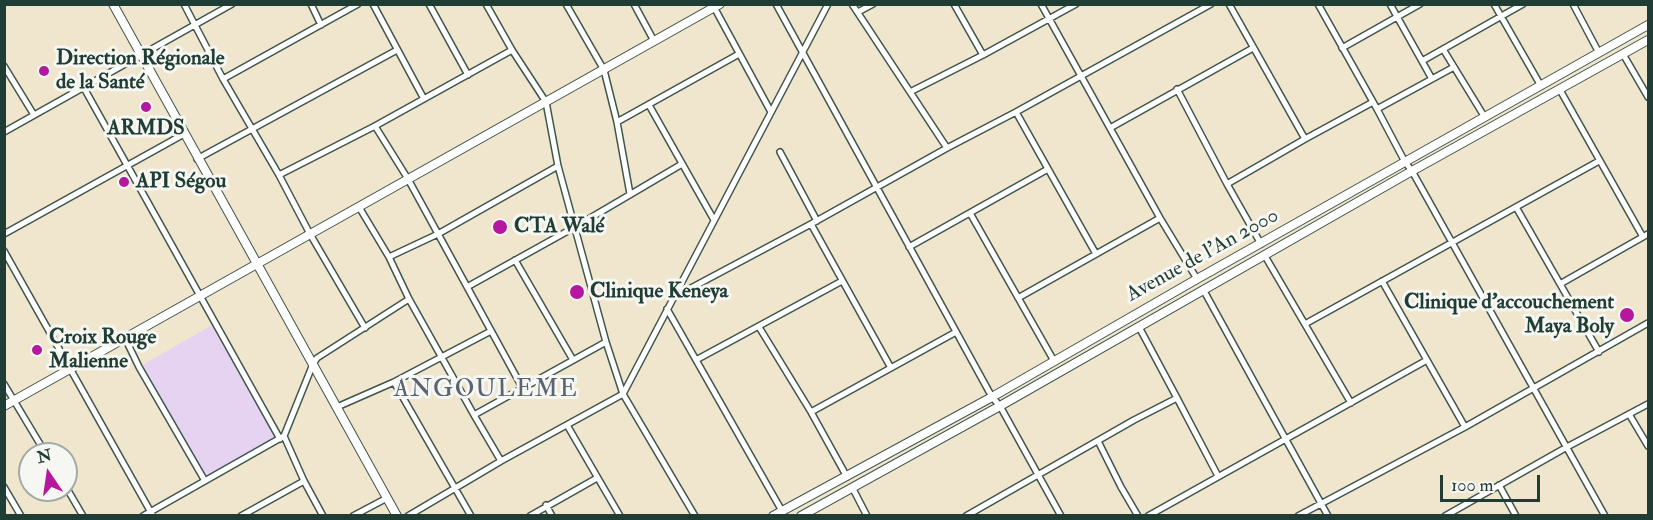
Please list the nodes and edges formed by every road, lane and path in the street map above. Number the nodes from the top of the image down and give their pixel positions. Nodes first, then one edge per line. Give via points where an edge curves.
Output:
1 (112, 4) edge
2 (184, 4) edge
3 (232, 4) edge
4 (311, 4) edge
5 (358, 4) edge
6 (372, 4) edge
7 (429, 4) edge
8 (486, 4) edge
9 (566, 4) edge
10 (634, 4) edge
11 (776, 4) edge
12 (828, 4) edge
13 (852, 4) edge
14 (873, 4) edge
15 (954, 4) edge
16 (1041, 4) edge
17 (1076, 4) edge
18 (1211, 4) edge
19 (1229, 4) edge
20 (1318, 4) edge
21 (1390, 4) edge
22 (1420, 4) edge
23 (1494, 4) edge
24 (1524, 4) edge
25 (1573, 4) edge
26 (717, 6) edge
27 (858, 12) junction
28 (1397, 17) junction
29 (1502, 17) junction
30 (1049, 20) junction
31 (196, 25) junction
32 (321, 25) junction
33 (1648, 25) edge
34 (1648, 40) edge
35 (654, 41) junction
36 (1253, 48) junction
37 (1342, 48) junction
38 (1443, 49) junction
39 (397, 50) junction
40 (512, 50) junction
41 (802, 53) junction
42 (1599, 53) junction
43 (739, 54) junction
44 (1623, 54) junction
45 (140, 56) junction
46 (983, 56) junction
47 (1422, 61) junction
48 (4, 66) edge
49 (1454, 67) junction
50 (604, 70) junction
51 (468, 75) junction
52 (1081, 76) junction
53 (223, 79) junction
54 (1432, 79) junction
55 (1541, 86) junction
56 (84, 88) junction
57 (1177, 89) junction
58 (1560, 90) junction
59 (910, 92) junction
60 (1648, 98) edge
61 (424, 99) junction
62 (546, 102) junction
63 (1373, 102) junction
64 (649, 105) junction
65 (1377, 109) junction
66 (771, 112) junction
67 (1016, 112) junction
68 (34, 116) junction
69 (1484, 116) junction
70 (617, 122) junction
71 (375, 126) junction
72 (1110, 128) junction
73 (253, 130) junction
74 (4, 132) edge
75 (184, 134) junction
76 (1305, 139) junction
77 (947, 148) junction
78 (780, 152) dead end
79 (197, 159) junction
80 (1599, 161) junction
81 (1405, 162) junction
82 (682, 164) junction
83 (128, 166) junction
84 (558, 166) junction
85 (1048, 169) junction
86 (1412, 171) junction
87 (279, 176) junction
88 (408, 179) junction
89 (1227, 184) junction
90 (877, 188) junction
91 (630, 194) junction
92 (359, 207) junction
93 (1516, 207) junction
94 (970, 213) junction
95 (1160, 218) junction
96 (714, 220) junction
97 (817, 221) junction
98 (811, 224) junction
99 (575, 227) junction
100 (4, 234) edge
101 (310, 234) junction
102 (438, 234) junction
103 (1646, 236) edge
104 (1452, 242) junction
105 (1261, 244) junction
106 (909, 247) junction
107 (4, 251) edge
108 (1096, 254) junction
109 (1265, 256) junction
110 (389, 258) junction
111 (515, 260) junction
112 (256, 264) junction
113 (1197, 279) junction
114 (842, 281) junction
115 (1382, 281) junction
116 (1560, 284) junction
117 (467, 286) junction
118 (1204, 291) junction
119 (201, 296) junction
120 (674, 296) junction
121 (1018, 297) junction
122 (409, 299) junction
123 (668, 309) junction
124 (1648, 323) edge
125 (1305, 324) junction
126 (759, 327) junction
127 (1139, 327) junction
128 (365, 328) junction
129 (491, 331) junction
130 (956, 332) junction
131 (125, 338) junction
132 (606, 342) junction
133 (1599, 352) junction
134 (441, 356) junction
135 (573, 360) junction
136 (696, 360) junction
137 (1427, 360) junction
138 (1054, 361) junction
139 (313, 364) junction
140 (891, 368) junction
141 (71, 369) junction
142 (394, 382) junction
143 (4, 384) edge
144 (523, 389) junction
145 (1534, 389) junction
146 (623, 394) junction
147 (992, 397) junction
148 (1177, 398) junction
149 (14, 401) junction
150 (1351, 403) junction
151 (1648, 404) edge
152 (4, 406) edge
153 (1000, 406) junction
154 (337, 407) junction
155 (811, 412) junction
156 (1629, 414) junction
157 (474, 415) junction
158 (567, 424) junction
159 (1465, 427) junction
160 (282, 438) junction
161 (1285, 439) junction
162 (1098, 441) junction
163 (39, 442) edge
164 (1648, 446) edge
165 (1567, 447) junction
166 (501, 461) junction
167 (1038, 475) junction
168 (1218, 476) junction
169 (847, 477) junction
170 (597, 478) junction
171 (205, 481) junction
172 (304, 481) junction
173 (1499, 485) junction
174 (4, 487) edge
175 (454, 487) junction
176 (852, 487) junction
177 (387, 498) junction
178 (75, 502) edge
179 (1321, 502) junction
180 (546, 505) junction
181 (782, 511) junction
182 (152, 513) edge
183 (967, 515) edge
184 (21, 516) edge
185 (83, 516) edge
186 (143, 516) edge
187 (241, 516) edge
188 (323, 516) edge
189 (353, 516) edge
190 (397, 516) edge
191 (408, 516) edge
192 (471, 516) edge
193 (530, 516) edge
194 (552, 516) edge
195 (620, 516) edge
196 (695, 516) edge
197 (773, 516) edge
198 (801, 516) edge
199 (867, 516) edge
200 (1061, 516) edge
201 (1138, 516) edge
202 (1148, 516) edge
203 (1298, 516) edge
204 (1328, 516) edge
205 (1445, 516) edge
206 (1516, 516) edge
207 (1605, 516) edge

1 - 45 street
2 - 31 street
3 - 31 street
4 - 32 street
5 - 32 street
6 - 39 street
7 - 51 street
8 - 40 street
9 - 50 street
10 - 35 street
11 - 41 street
12 - 41 street
13 - 27 street
14 - 27 street
15 - 46 street
16 - 30 street
17 - 30 street
18 - 52 street
19 - 36 street
20 - 37 street
21 - 28 street
22 - 28 street
23 - 29 street
24 - 29 street
25 - 42 street
26 - 35 street
26 - 43 street
27 - 59 street
28 - 37 street
28 - 47 street
29 - 38 street
29 - 55 street
30 - 46 street
30 - 52 street
31 - 45 street
31 - 53 street
32 - 53 street
33 - 42 main road, Avenue de l'An 2000
34 - 44 main road, Avenue de l'An 2000
35 - 50 street
36 - 57 street
36 - 76 street
37 - 63 street
38 - 47 street
38 - 49 street
39 - 61 street
39 - 73 street
40 - 51 street
40 - 62 street
41 - 66 street
41 - 90 street
42 - 55 main road, Avenue de l'An 2000
43 - 64 street
43 - 66 street
44 - 58 main road, Avenue de l'An 2000
44 - 60 street
45 - 56 street
45 - 75 street
46 - 59 street
47 - 54 street
48 - 68 street
49 - 54 street
49 - 69 street
50 - 62 street
50 - 70 street
51 - 61 street
52 - 67 street
52 - 72 street
53 - 73 street
54 - 65 street
55 - 69 main road, Avenue de l'An 2000
56 - 68 street
56 - 83 street
57 - 72 street
57 - 89 street
58 - 80 street
58 - 86 main road, Avenue de l'An 2000
59 - 77 street
61 - 71 street
62 - 84 street
62 - 88 street
63 - 65 street
63 - 76 street
64 - 70 street
64 - 82 street
65 - 81 street
66 - 96 street
67 - 77 street
67 - 85 street
68 - 74 street
69 - 81 main road, Avenue de l'An 2000
70 - 91 street
71 - 87 street
71 - 88 street
72 - 95 street
73 - 79 street
73 - 87 street
75 - 79 street
75 - 83 street
76 - 89 street
77 - 90 street
78 - 97 street
79 - 112 street
80 - 93 street
80 - 103 street
81 - 86 street
81 - 105 main road, Avenue de l'An 2000
82 - 91 street
82 - 96 street
83 - 100 street
83 - 119 street
84 - 99 street
84 - 102 street
85 - 94 street
85 - 108 street
86 - 104 street
86 - 109 main road, Avenue de l'An 2000
87 - 101 street
88 - 92 street
88 - 102 street
89 - 105 street
90 - 97 street
90 - 106 street
91 - 99 street
92 - 101 street
92 - 110 street
93 - 104 street
93 - 116 street
94 - 106 street
94 - 121 street
95 - 108 street
95 - 113 street
96 - 120 street
97 - 98 street
98 - 114 street
98 - 120 street
99 - 111 street
99 - 132 street
101 - 112 street
101 - 128 street
102 - 110 street
102 - 117 street
103 - 116 street
104 - 115 street
104 - 145 street
105 - 113 main road, Avenue de l'An 2000
106 - 130 street
107 - 141 street
108 - 121 street
109 - 118 main road, Avenue de l'An 2000
109 - 125 street
110 - 122 street
111 - 117 street
111 - 135 street
112 - 119 street
112 - 139 street
113 - 138 main road, Avenue de l'An 2000
114 - 126 street
114 - 140 street
115 - 125 street
115 - 137 street
116 - 133 street
117 - 129 street
118 - 127 main road, Avenue de l'An 2000
118 - 161 street
119 - 131 street
119 - 160 street
120 - 123 street
121 - 138 street
122 - 128 street
122 - 134 street
123 - 136 street
123 - 146 street
124 - 133 street
125 - 150 street
126 - 136 street
126 - 155 street
127 - 148 street
127 - 153 main road, Avenue de l'An 2000
128 - 139 street
129 - 134 street
129 - 144 street
130 - 140 street
130 - 147 street
131 - 141 street
131 - 171 street
132 - 135 street
132 - 146 street
133 - 145 street
134 - 142 street
134 - 157 street
135 - 144 street
136 - 181 street
137 - 150 street
137 - 159 street
138 - 147 main road, Avenue de l'An 2000
139 - 154 street
139 - 160 street
140 - 155 street
141 - 149 street
141 - 182 street
142 - 154 street
142 - 175 street
143 - 149 street
144 - 157 street
145 - 159 street
145 - 165 street
146 - 158 street
146 - 196 street
147 - 153 street
147 - 169 main road, Avenue de l'An 2000
148 - 162 street
148 - 168 street
149 - 152 street
149 - 163 street
150 - 161 street
151 - 156 street
153 - 167 street
153 - 176 main road, Avenue de l'An 2000
154 - 177 street
155 - 169 street
156 - 164 street
156 - 165 street
157 - 166 street
158 - 166 street
158 - 170 street
159 - 179 street
160 - 171 street
160 - 172 street
161 - 168 street
161 - 179 street
162 - 167 street
162 - 201 street
165 - 173 street
165 - 207 street
166 - 175 street
167 - 183 street
167 - 200 street
168 - 202 street
169 - 181 main road, Avenue de l'An 2000
170 - 180 street
170 - 195 street
171 - 182 street
172 - 187 street
172 - 188 street
173 - 205 street
173 - 206 street
174 - 184 street
175 - 191 street
175 - 192 street
176 - 198 main road, Avenue de l'An 2000
176 - 199 street
177 - 189 street
177 - 190 street
178 - 185 street
179 - 203 street
179 - 204 street
180 - 193 street
180 - 194 street
181 - 197 main road, Avenue de l'An 2000
182 - 186 street

